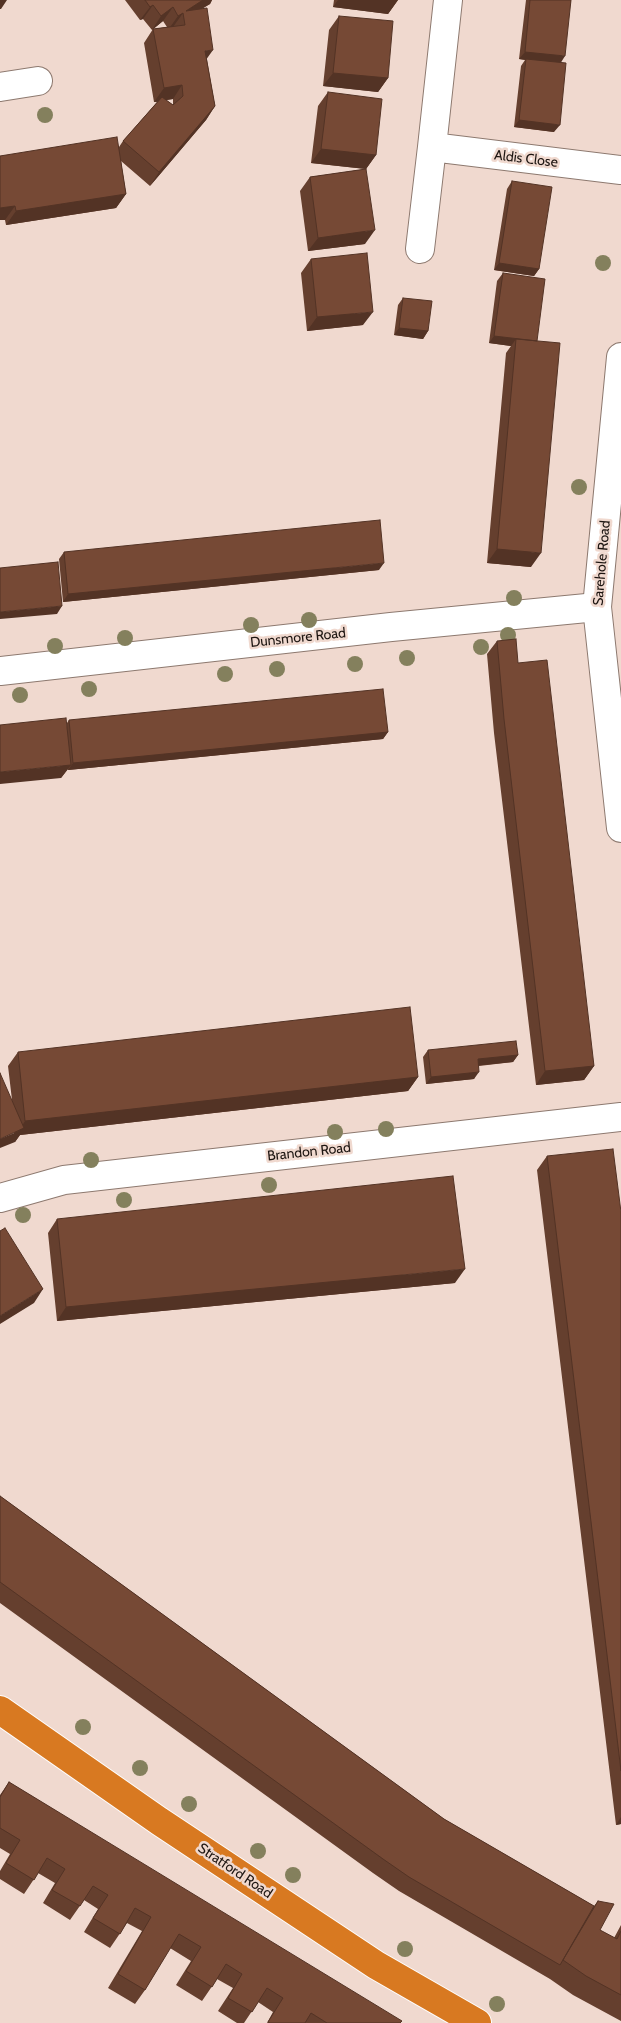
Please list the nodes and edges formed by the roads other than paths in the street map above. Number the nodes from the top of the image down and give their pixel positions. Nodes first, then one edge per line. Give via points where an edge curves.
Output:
1 (448, 0) edge
2 (38, 81) dead end
3 (0, 87) edge
4 (432, 147) junction
5 (621, 170) edge
6 (420, 249) dead end
7 (621, 357) edge
8 (597, 607) junction
9 (0, 671) edge
10 (621, 828) edge
11 (621, 1117) edge
12 (0, 1198) edge
13 (0, 1710) edge
14 (477, 2023) edge

1 - 4 street
2 - 3 street
4 - 5 street, Aldis Close
4 - 6 street
7 - 8 street, Sarehole Road
8 - 9 street, Dunsmore Road
8 - 10 street, Sarehole Road
11 - 12 street, Brandon Road via 64,1180
13 - 14 highway, Stratford Road via 376,1965

